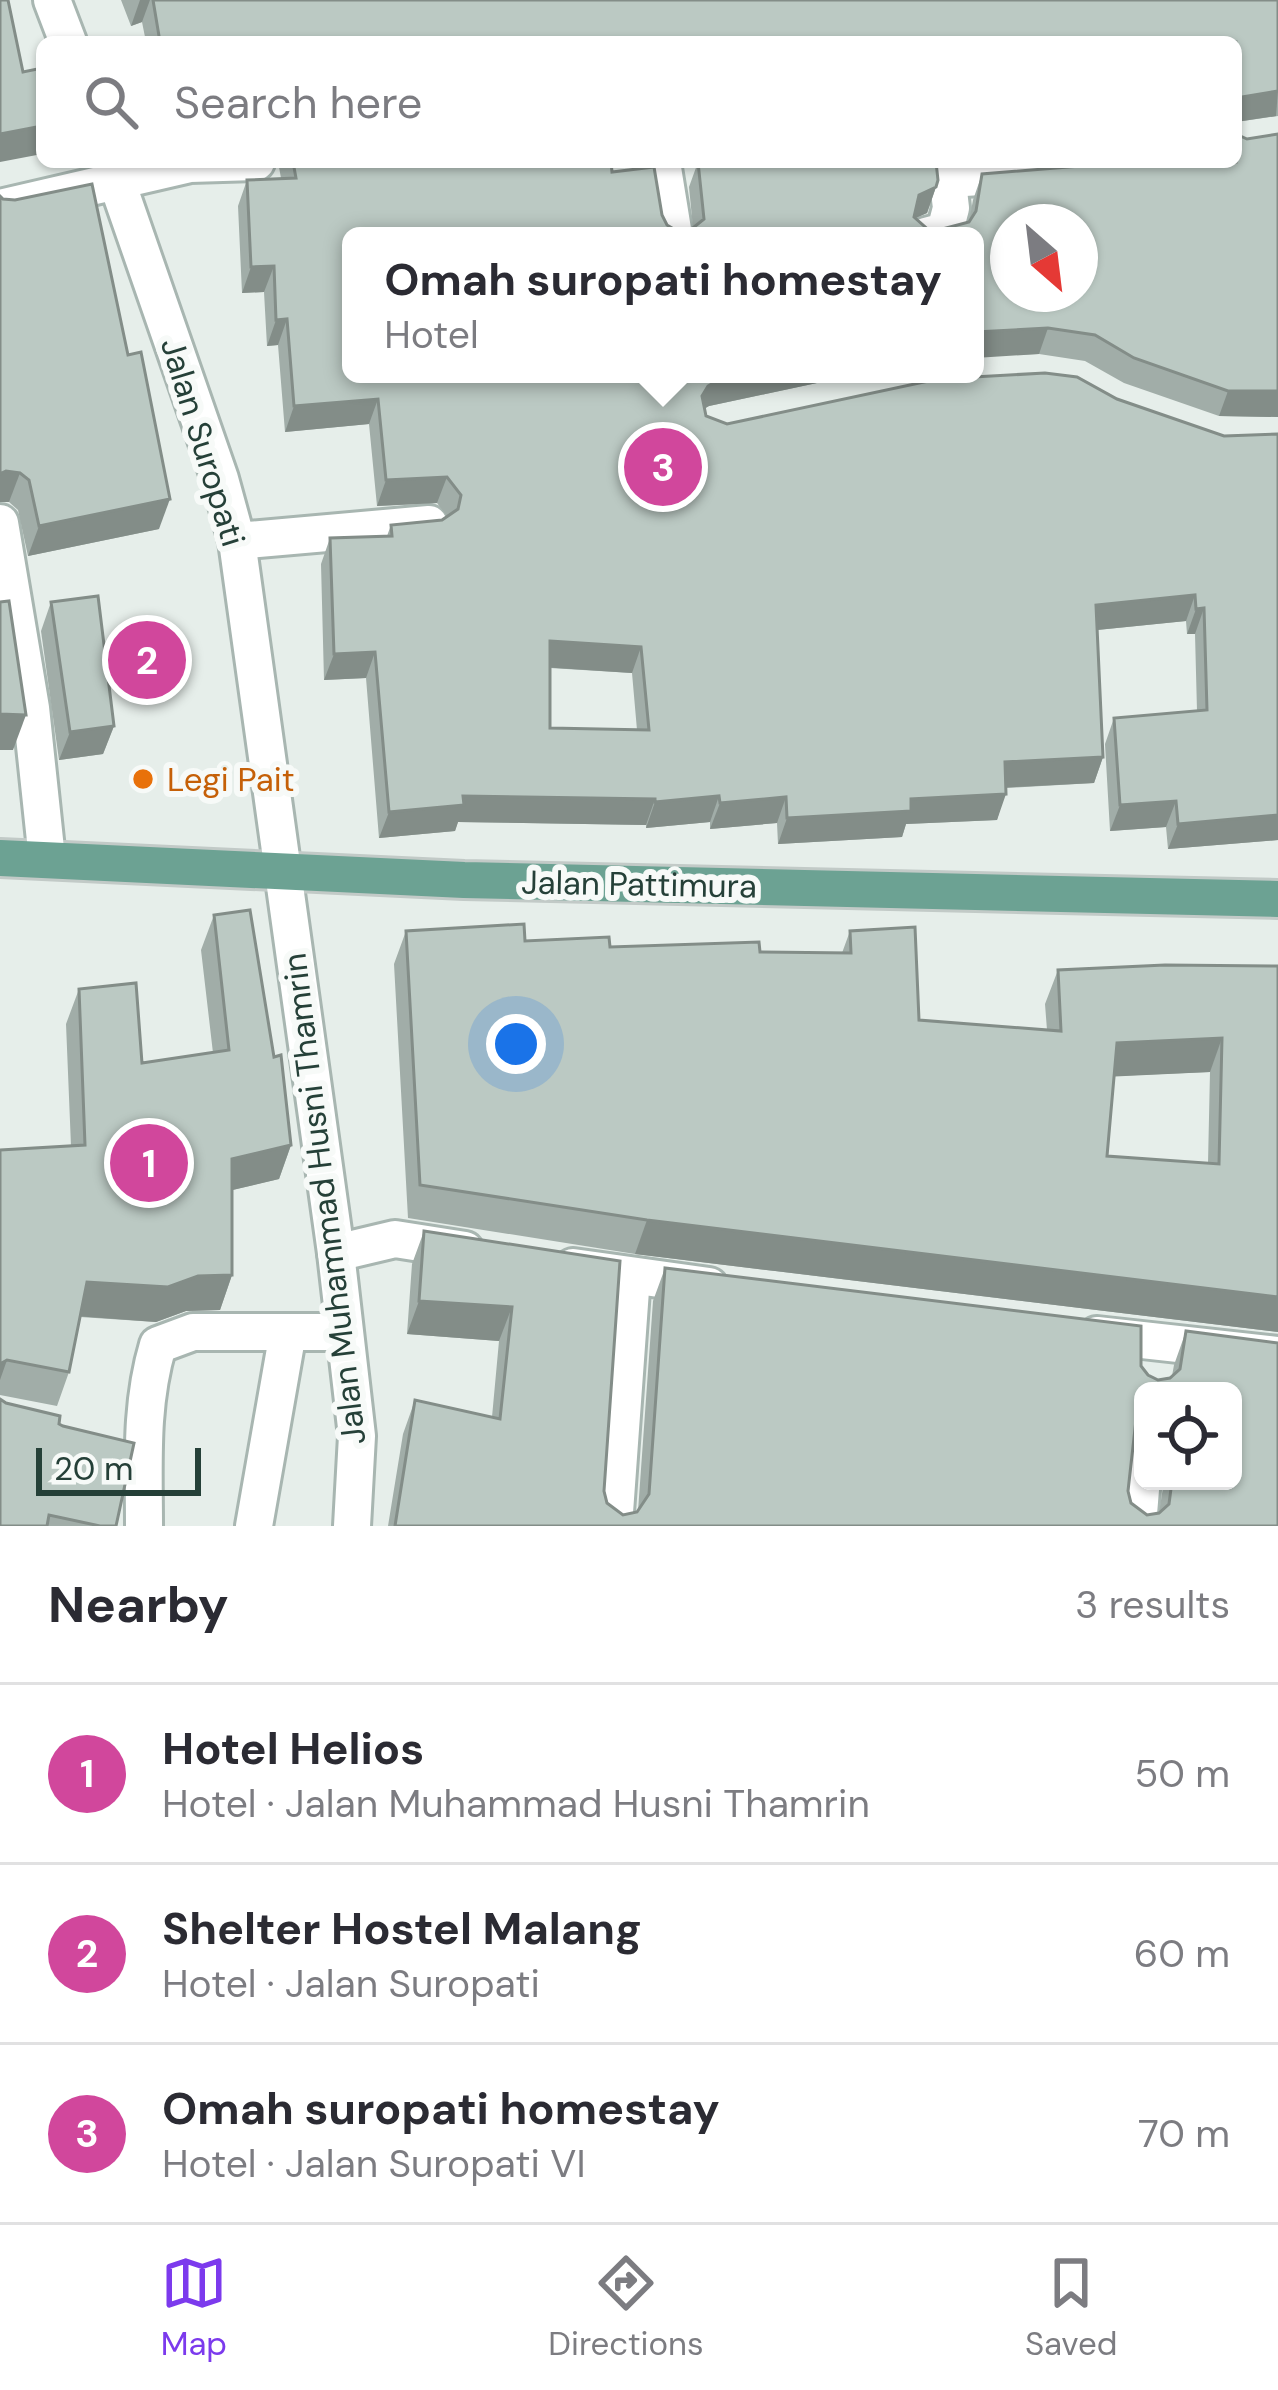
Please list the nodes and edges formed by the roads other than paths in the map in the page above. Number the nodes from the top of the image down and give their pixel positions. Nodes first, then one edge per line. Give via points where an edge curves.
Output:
1 (52, 0) edge
2 (66, 36) edge
3 (146, 168) edge
4 (663, 168) edge
5 (113, 171) edge
6 (1066, 172) edge
7 (0, 208) edge
8 (673, 227) edge
9 (946, 227) edge
10 (0, 523) edge
11 (430, 524) edge
12 (237, 541) junction
13 (0, 858) edge
14 (47, 860) junction
15 (284, 872) junction
16 (1278, 898) edge
17 (336, 1253) junction
18 (490, 1254) edge
19 (537, 1261) edge
20 (632, 1276) junction
21 (750, 1291) edge
22 (1058, 1330) edge
23 (344, 1332) junction
24 (288, 1333) junction
25 (1278, 1355) edge
26 (102, 1440) edge
27 (142, 1450) junction
28 (1141, 1490) edge
29 (144, 1526) edge
30 (254, 1526) edge
31 (352, 1526) edge
32 (614, 1526) edge
33 (1138, 1526) edge

1 - 2 street
3 - 5 street
4 - 8 street
5 - 7 street
5 - 12 street, Jalan Suropati
6 - 9 street via 947,172
10 - 14 street
11 - 12 street
12 - 15 street, Jalan Suropati
13 - 14 main road, Jalan Pattimura
14 - 15 main road, Jalan Pattimura
15 - 16 main road, Jalan Pattimura
15 - 17 street, Jalan Muhammad Husni Thamrin
17 - 18 street via 395,1239
17 - 23 street, Jalan Muhammad Husni Thamrin
19 - 20 street
20 - 21 street
20 - 32 street
22 - 25 street via 1152,1358
23 - 24 street
23 - 31 street, Jalan Muhammad Husni Thamrin via 357,1436
24 - 27 street via 193,1332 158,1345
24 - 30 street
26 - 27 street
27 - 29 street
28 - 33 street

